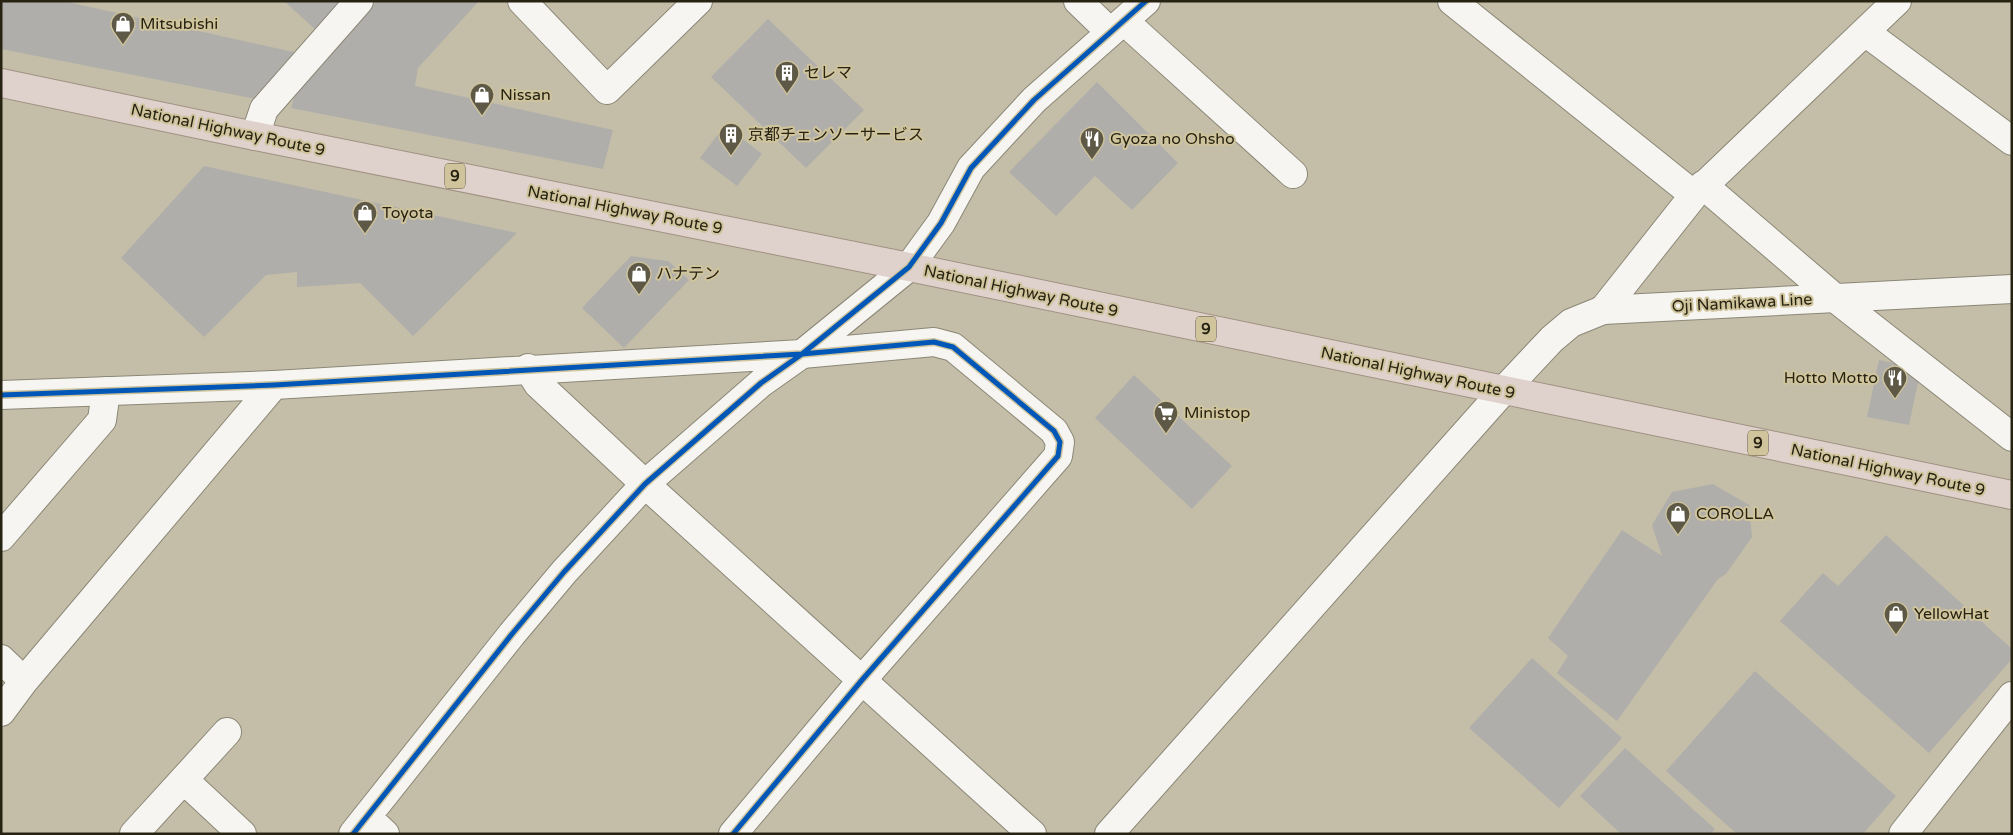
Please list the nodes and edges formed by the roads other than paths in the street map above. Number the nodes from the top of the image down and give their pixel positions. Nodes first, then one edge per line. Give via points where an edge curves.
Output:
1 (359, 1) edge
2 (522, 1) edge
3 (698, 1) edge
4 (1078, 1) edge
5 (1146, 1) edge
6 (1452, 1) edge
7 (1897, 1) edge
8 (1117, 27) junction
9 (1865, 32) junction
10 (1, 83) edge
11 (255, 136) junction
12 (2012, 141) edge
13 (1293, 174) dead end
14 (1698, 190) junction
15 (909, 267) junction
16 (2012, 289) edge
17 (1836, 299) junction
18 (1603, 310) junction
19 (802, 354) junction
20 (528, 368) junction
21 (274, 385) junction
22 (106, 391) junction
23 (1503, 391) junction
24 (1, 395) edge
25 (2012, 437) edge
26 (645, 484) junction
27 (2012, 495) edge
28 (1, 537) edge
29 (1, 659) edge
30 (862, 680) junction
31 (24, 681) junction
32 (2012, 696) edge
33 (1, 712) edge
34 (227, 732) dead end
35 (184, 780) junction
36 (369, 828) edge
37 (134, 834) edge
38 (242, 834) edge
39 (733, 834) edge
40 (1032, 834) edge
41 (1109, 834) edge
42 (1903, 834) edge

1 - 11 street via 264,108
2 - 3 street via 607,90
4 - 8 street
5 - 8 street
6 - 14 street
7 - 9 street
8 - 13 street
8 - 15 street via 1034,100 971,168 941,223
9 - 12 street
9 - 14 street
10 - 11 highway, National Highway Route 9 / 9
11 - 15 highway, National Highway Route 9 / 9
14 - 17 street
14 - 18 street
15 - 19 street
15 - 23 highway, National Highway Route 9 / 9
16 - 17 street, Oji Namikawa Line
17 - 18 street, Oji Namikawa Line
17 - 25 street
18 - 23 street, Oji Namikawa Line via 1571,323
19 - 20 street
19 - 26 street via 762,383
19 - 30 street via 934,342 953,347 1054,431 1060,442 1058,456 1050,467
20 - 21 street
20 - 26 street via 538,384
21 - 22 street
21 - 31 street
22 - 24 street
22 - 28 street via 102,420
23 - 27 highway, National Highway Route 9 / 9
23 - 41 street, Oji Namikawa Line
26 - 30 street
26 - 36 street via 512,634
29 - 31 street
30 - 39 street
30 - 40 street
31 - 33 street
32 - 42 street
34 - 35 street
35 - 37 street
35 - 38 street

